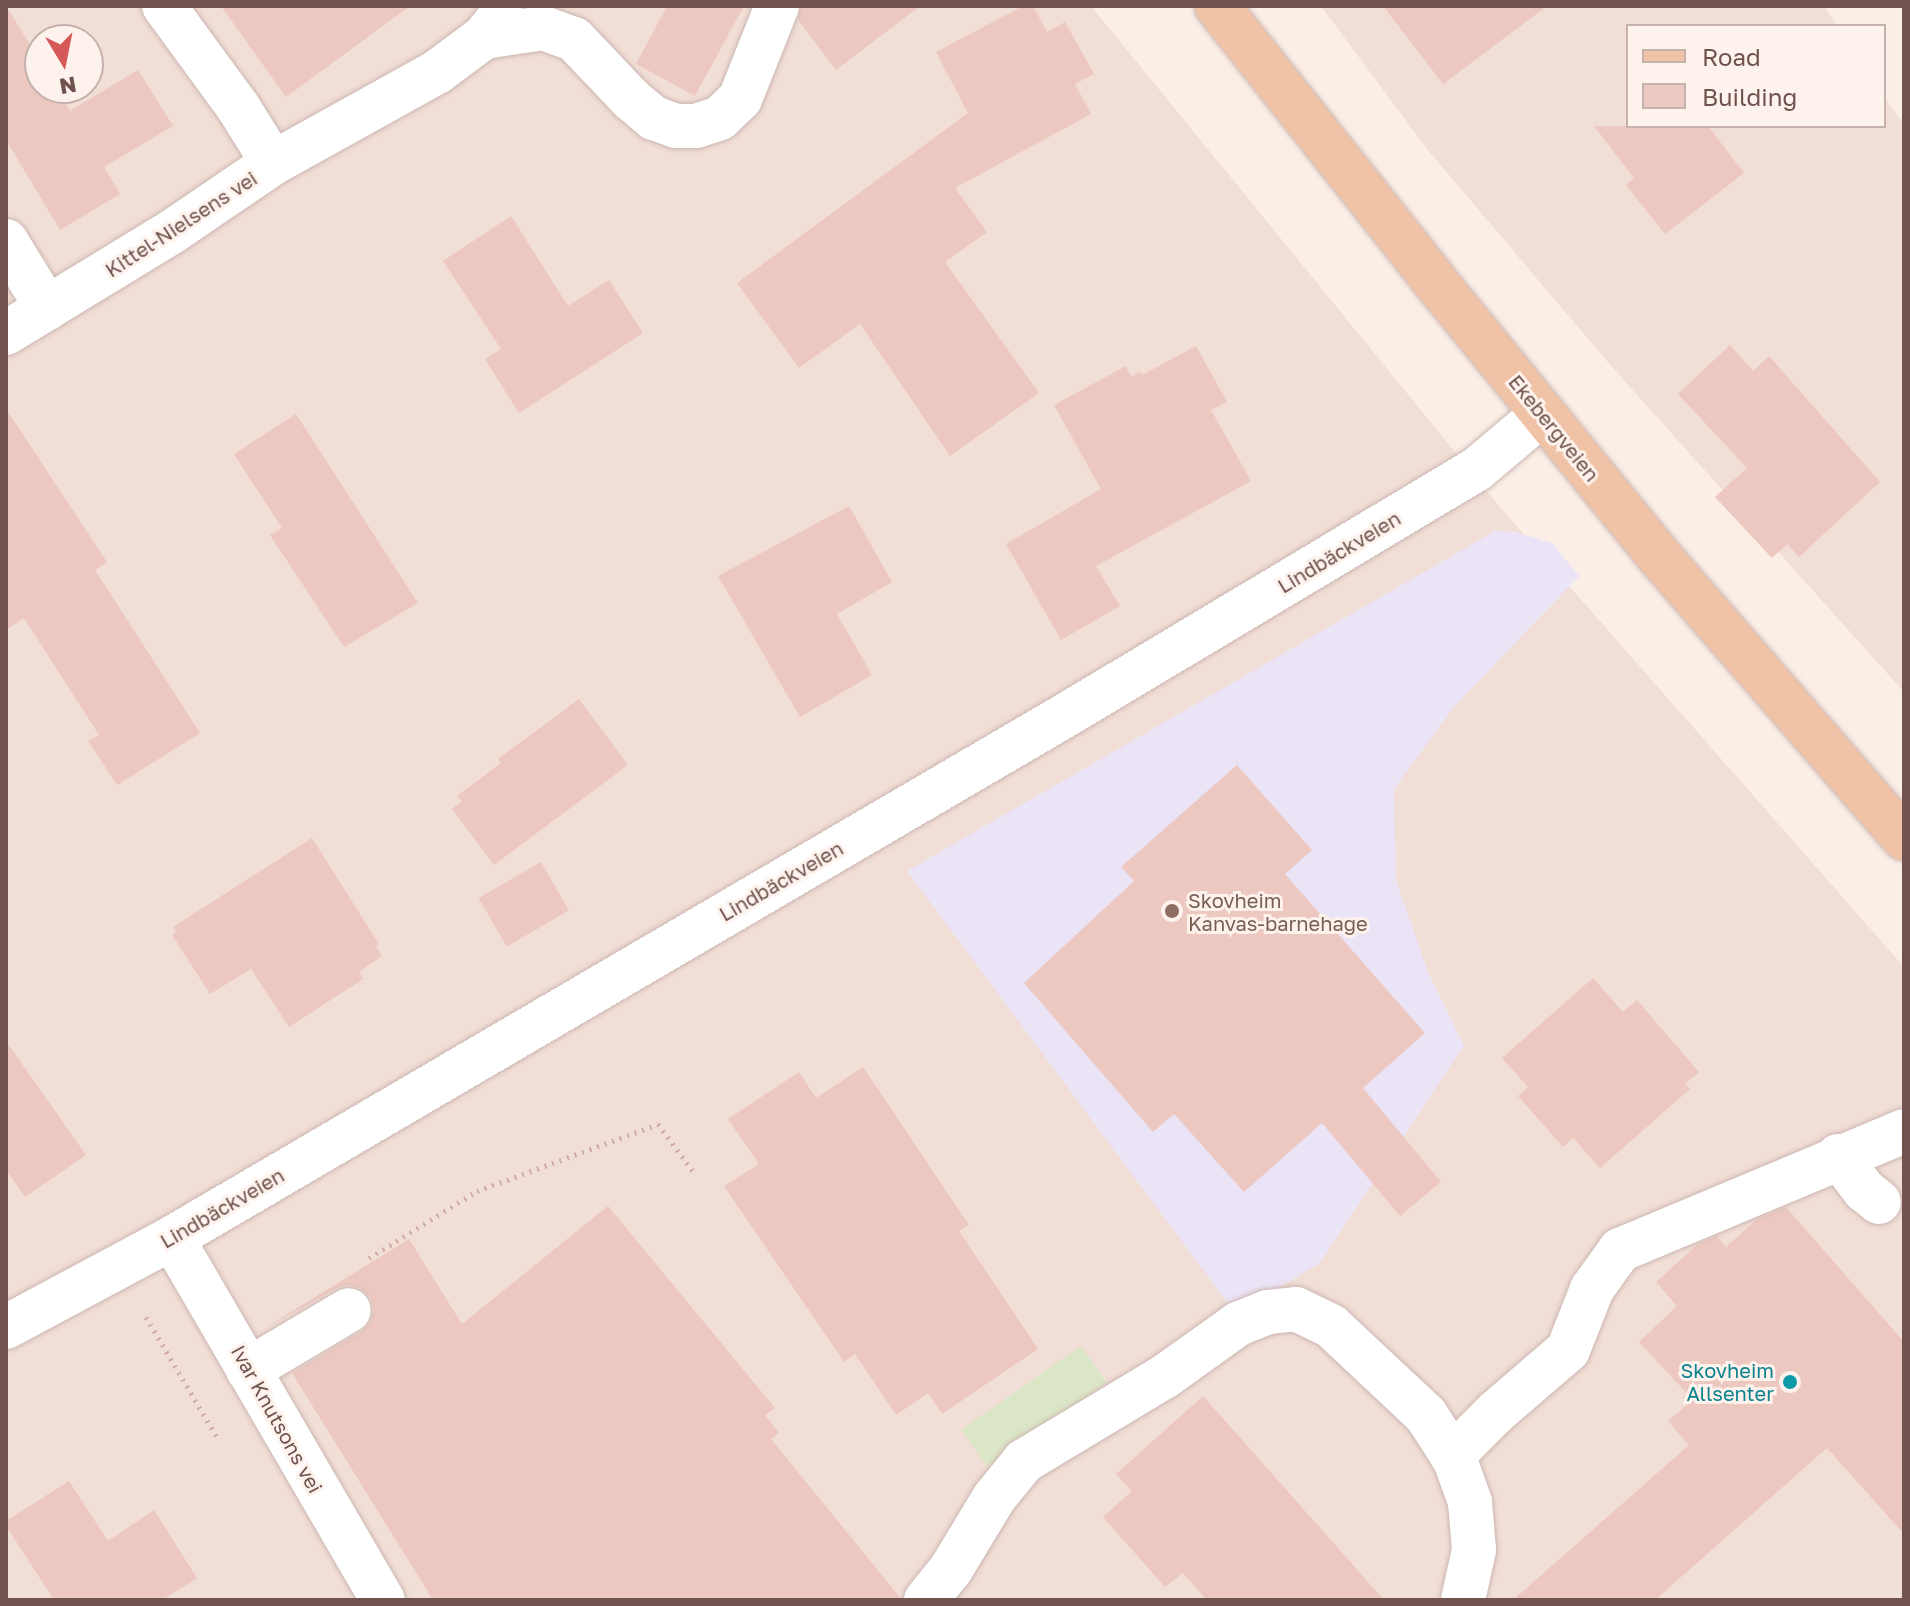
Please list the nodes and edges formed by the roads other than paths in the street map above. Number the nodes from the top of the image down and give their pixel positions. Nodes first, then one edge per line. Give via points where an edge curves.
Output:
1 (164, 6) edge
2 (777, 6) edge
3 (1217, 6) edge
4 (494, 21) edge
5 (273, 163) junction
6 (6, 241) edge
7 (47, 308) junction
8 (6, 333) edge
9 (1542, 414) junction
10 (1904, 838) edge
11 (1904, 1131) edge
12 (1838, 1156) junction
13 (1879, 1202) dead end
14 (172, 1238) junction
15 (349, 1310) dead end
16 (10, 1315) edge
17 (248, 1370) junction
18 (1452, 1456) junction
19 (383, 1600) edge
20 (926, 1600) edge
21 (1463, 1600) edge

1 - 5 street, Kittel-Nielsens vei
2 - 4 street via 740,99 720,118 696,126 654,118 574,39
3 - 9 main road, Ekebergveien
4 - 5 street via 437,72
5 - 7 street, Kittel-Nielsens vei
6 - 7 street
7 - 8 street, Kittel-Nielsens vei
9 - 10 main road, Ekebergveien
9 - 14 street, Lindbäckveien via 1452,485
11 - 12 street
12 - 13 street
12 - 18 street via 1620,1250 1592,1289 1568,1350
14 - 16 street, Lindbäckveien
14 - 17 street, Ivar Knutsons vei
15 - 17 street
17 - 19 street, Ivar Knutsons vei
18 - 20 street via 1426,1415 1331,1326 1296,1309 1268,1312 1238,1324 1164,1377 1024,1461
18 - 21 street via 1470,1502 1474,1550

